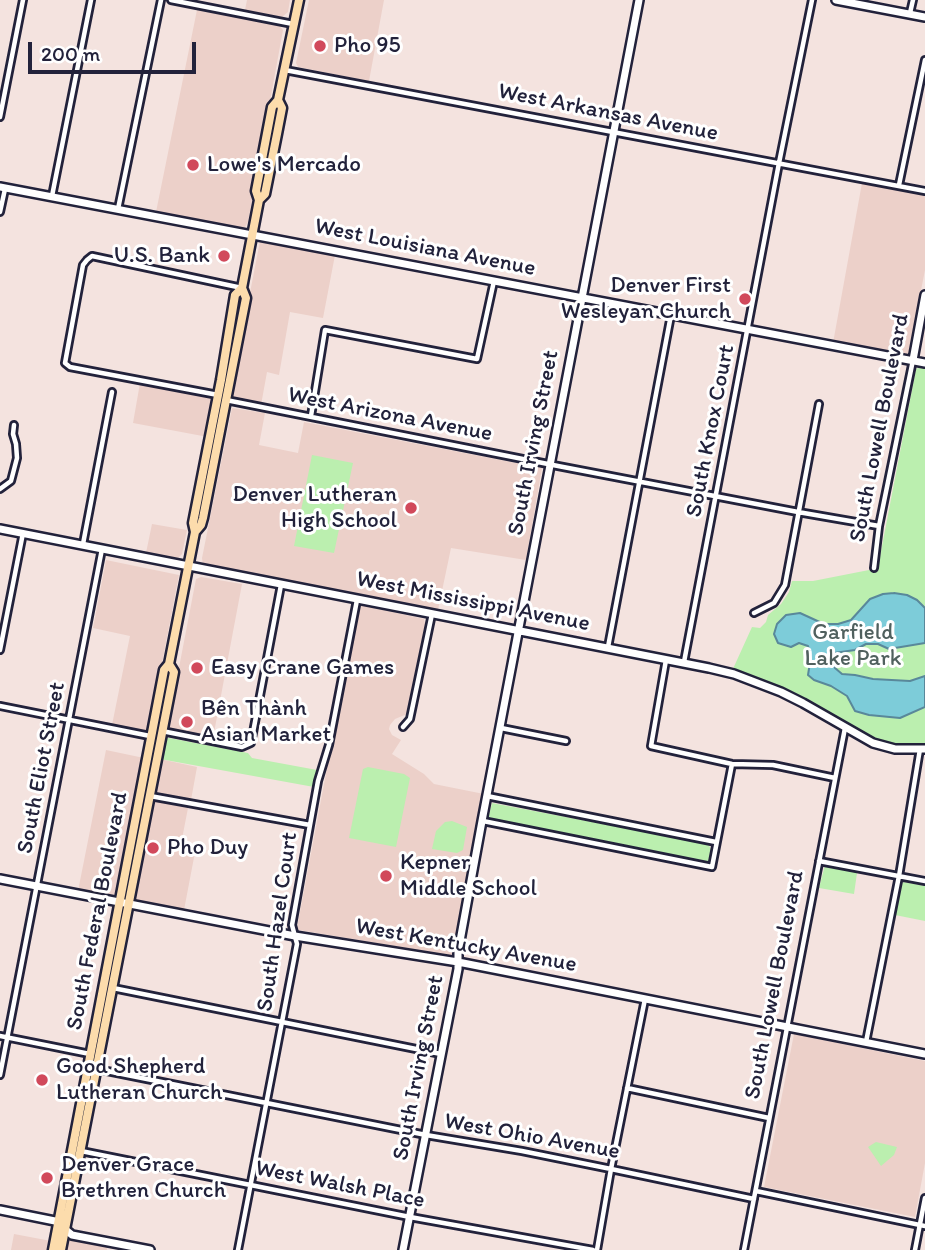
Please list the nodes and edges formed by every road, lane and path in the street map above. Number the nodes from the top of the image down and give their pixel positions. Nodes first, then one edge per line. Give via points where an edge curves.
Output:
1 (23, 0) edge
2 (91, 0) edge
3 (160, 0) edge
4 (171, 0) edge
5 (299, 0) edge
6 (639, 0) edge
7 (812, 0) edge
8 (836, 0) edge
9 (913, 0) edge
10 (845, 1) edge
11 (910, 14) junction
12 (925, 17) edge
13 (294, 24) junction
14 (925, 60) edge
15 (285, 70) junction
16 (0, 117) edge
17 (613, 132) junction
18 (779, 163) junction
19 (899, 185) junction
20 (2, 187) edge
21 (925, 191) edge
22 (52, 196) junction
23 (118, 209) junction
24 (0, 212) edge
25 (252, 235) junction
26 (494, 281) junction
27 (242, 288) junction
28 (925, 295) edge
29 (582, 299) junction
30 (671, 314) junction
31 (747, 330) junction
32 (913, 360) junction
33 (925, 363) edge
34 (112, 392) dead end
35 (221, 398) junction
36 (819, 404) dead end
37 (310, 416) junction
38 (13, 425) dead end
39 (550, 464) junction
40 (640, 481) junction
41 (0, 489) edge
42 (717, 496) junction
43 (798, 512) junction
44 (879, 526) junction
45 (0, 529) edge
46 (23, 533) junction
47 (83, 545) junction
48 (102, 549) junction
49 (188, 566) junction
50 (874, 568) dead end
51 (282, 584) junction
52 (357, 600) junction
53 (754, 613) dead end
54 (432, 614) junction
55 (518, 631) junction
56 (608, 647) junction
57 (0, 650) edge
58 (666, 658) junction
59 (684, 662) junction
60 (170, 664) junction
61 (0, 706) edge
62 (69, 720) junction
63 (403, 727) dead end
64 (500, 728) junction
65 (845, 728) junction
66 (162, 732) junction
67 (152, 736) junction
68 (566, 741) dead end
69 (922, 749) edge
70 (732, 764) junction
71 (835, 778) junction
72 (149, 796) junction
73 (487, 796) junction
74 (482, 821) junction
75 (310, 825) junction
76 (716, 842) junction
77 (819, 861) junction
78 (899, 876) junction
79 (0, 879) edge
80 (925, 881) edge
81 (37, 886) junction
82 (119, 902) junction
83 (129, 904) junction
84 (295, 936) junction
85 (458, 962) junction
86 (113, 988) junction
87 (645, 999) junction
88 (281, 1022) junction
89 (788, 1027) junction
90 (0, 1036) edge
91 (7, 1038) junction
92 (866, 1043) junction
93 (90, 1054) junction
94 (441, 1054) junction
95 (925, 1054) edge
96 (97, 1069) junction
97 (0, 1075) edge
98 (628, 1088) junction
99 (266, 1104) junction
100 (769, 1118) junction
101 (426, 1135) junction
102 (81, 1152) junction
103 (611, 1169) junction
104 (250, 1185) junction
105 (756, 1191) junction
106 (925, 1198) edge
107 (754, 1199) junction
108 (0, 1210) edge
109 (410, 1217) junction
110 (922, 1225) edge
111 (62, 1227) junction
112 (53, 1250) edge
113 (61, 1250) edge
114 (150, 1250) edge
115 (238, 1250) edge
116 (403, 1250) edge
117 (595, 1250) edge
118 (744, 1250) edge
119 (915, 1250) edge

1 - 16 street
2 - 22 street
3 - 23 street
4 - 13 street
5 - 13 main road, South Federal Boulevard
6 - 17 street, South Irving Street
7 - 18 street, South Knox Court
8 - 10 street
9 - 11 street
10 - 11 street
11 - 12 street
13 - 15 main road, South Federal Boulevard
14 - 19 street
15 - 17 street, West Arkansas Avenue
15 - 25 main road, South Federal Boulevard via 272,107
17 - 18 street, West Arkansas Avenue
17 - 29 street, South Irving Street
18 - 19 street, West Arkansas Avenue
18 - 31 street, South Knox Court
19 - 21 street, West Arkansas Avenue
20 - 22 street, West Louisiana Avenue
20 - 24 street
22 - 23 street, West Louisiana Avenue
23 - 25 street, West Louisiana Avenue
25 - 26 street, West Louisiana Avenue
25 - 27 main road, South Federal Boulevard
26 - 29 street, West Louisiana Avenue
26 - 37 street via 477,359 325,330
27 - 35 main road, South Federal Boulevard via 246,298
27 - 35 street, West Arizona Avenue via 92,256 83,265 65,363
28 - 32 street, South Lowell Boulevard
29 - 30 street, West Louisiana Avenue
29 - 39 street, South Irving Street
30 - 31 street, West Louisiana Avenue
30 - 40 street
31 - 32 street, West Louisiana Avenue
31 - 42 street, South Knox Court
32 - 33 street, West Louisiana Avenue
32 - 44 street, South Lowell Boulevard
34 - 47 street
35 - 37 street, West Arizona Avenue
35 - 49 main road, South Federal Boulevard via 201,525 195,532
36 - 43 street
37 - 39 street, West Arizona Avenue
38 - 41 street via 17,458 11,481
39 - 40 street, West Arizona Avenue
39 - 55 street, South Irving Street
40 - 42 street, West Arizona Avenue
40 - 56 street
42 - 43 street, West Arizona Avenue
42 - 59 street, South Knox Court
43 - 44 street, West Arizona Avenue
43 - 53 street via 785,585 774,603
44 - 50 street, South Lowell Boulevard
45 - 46 street, West Mississippi Avenue
46 - 47 street, West Mississippi Avenue
46 - 57 street
47 - 48 street, West Mississippi Avenue
48 - 49 street, West Mississippi Avenue
48 - 62 street, South Eliot Street
49 - 51 street, West Mississippi Avenue
49 - 60 main road, South Federal Boulevard
51 - 52 street, West Mississippi Avenue
51 - 66 street via 248,746
52 - 54 street, West Mississippi Avenue
52 - 75 street, South Hazel Court
54 - 55 street, West Mississippi Avenue
54 - 63 street via 410,719
55 - 56 street, West Mississippi Avenue
55 - 64 street, South Irving Street
56 - 58 street, West Mississippi Avenue
58 - 59 street, West Mississippi Avenue
58 - 70 street via 651,746
59 - 65 street, West Mississippi Avenue via 781,692
60 - 66 main road, South Federal Boulevard via 174,672
60 - 67 main road, South Federal Boulevard via 164,670
61 - 62 street
62 - 67 street
62 - 81 street, South Eliot Street
64 - 68 street
64 - 73 street, South Irving Street
65 - 69 street, West Mississippi Avenue via 883,747
65 - 71 street, South Lowell Boulevard
66 - 72 main road, South Federal Boulevard
67 - 82 main road, South Federal Boulevard
69 - 78 street
70 - 71 street via 773,765
70 - 76 street
71 - 77 street, South Lowell Boulevard
72 - 75 street
72 - 83 main road, South Federal Boulevard
73 - 74 street, South Irving Street
73 - 76 street
74 - 76 street via 712,867
74 - 85 street, South Irving Street
75 - 84 street, South Hazel Court via 292,925
77 - 78 street
77 - 89 street, South Lowell Boulevard
78 - 80 street
78 - 92 street
79 - 81 street, West Kentucky Avenue
81 - 82 street, West Kentucky Avenue
81 - 91 street, South Eliot Street
82 - 83 street, West Kentucky Avenue
82 - 93 main road, South Federal Boulevard
83 - 84 street, West Kentucky Avenue
83 - 86 main road, South Federal Boulevard
84 - 85 street, West Kentucky Avenue
84 - 88 street, South Hazel Court
85 - 87 street, West Kentucky Avenue
85 - 94 street, South Irving Street
86 - 88 street
86 - 96 main road, South Federal Boulevard
87 - 89 street, West Kentucky Avenue
87 - 98 street
88 - 94 street
88 - 99 street, South Hazel Court
89 - 92 street, West Kentucky Avenue
89 - 100 street, South Lowell Boulevard
90 - 91 street
91 - 93 street
91 - 97 street, South Eliot Street
92 - 95 street, West Kentucky Avenue
93 - 111 main road, South Federal Boulevard
94 - 101 street, South Irving Street
96 - 99 street, West Ohio Avenue
96 - 102 main road, South Federal Boulevard
98 - 100 street
98 - 103 street
99 - 101 street, West Ohio Avenue
99 - 104 street, South Hazel Court
100 - 105 street, South Lowell Boulevard
101 - 103 street, West Ohio Avenue
101 - 109 street, South Irving Street
102 - 104 street, West Walsh Place
102 - 111 main road, South Federal Boulevard
103 - 107 street, West Ohio Avenue
103 - 117 street
104 - 109 street, West Walsh Place
104 - 115 street, South Hazel Court
105 - 107 street, South Lowell Boulevard
105 - 110 street
106 - 110 street
107 - 118 street, South Lowell Boulevard
108 - 111 street via 55,1221
109 - 116 street, South Irving Street
109 - 117 street, West Walsh Place
110 - 119 street
111 - 112 main road, South Federal Boulevard
111 - 113 main road, South Federal Boulevard
111 - 114 street via 72,1235

